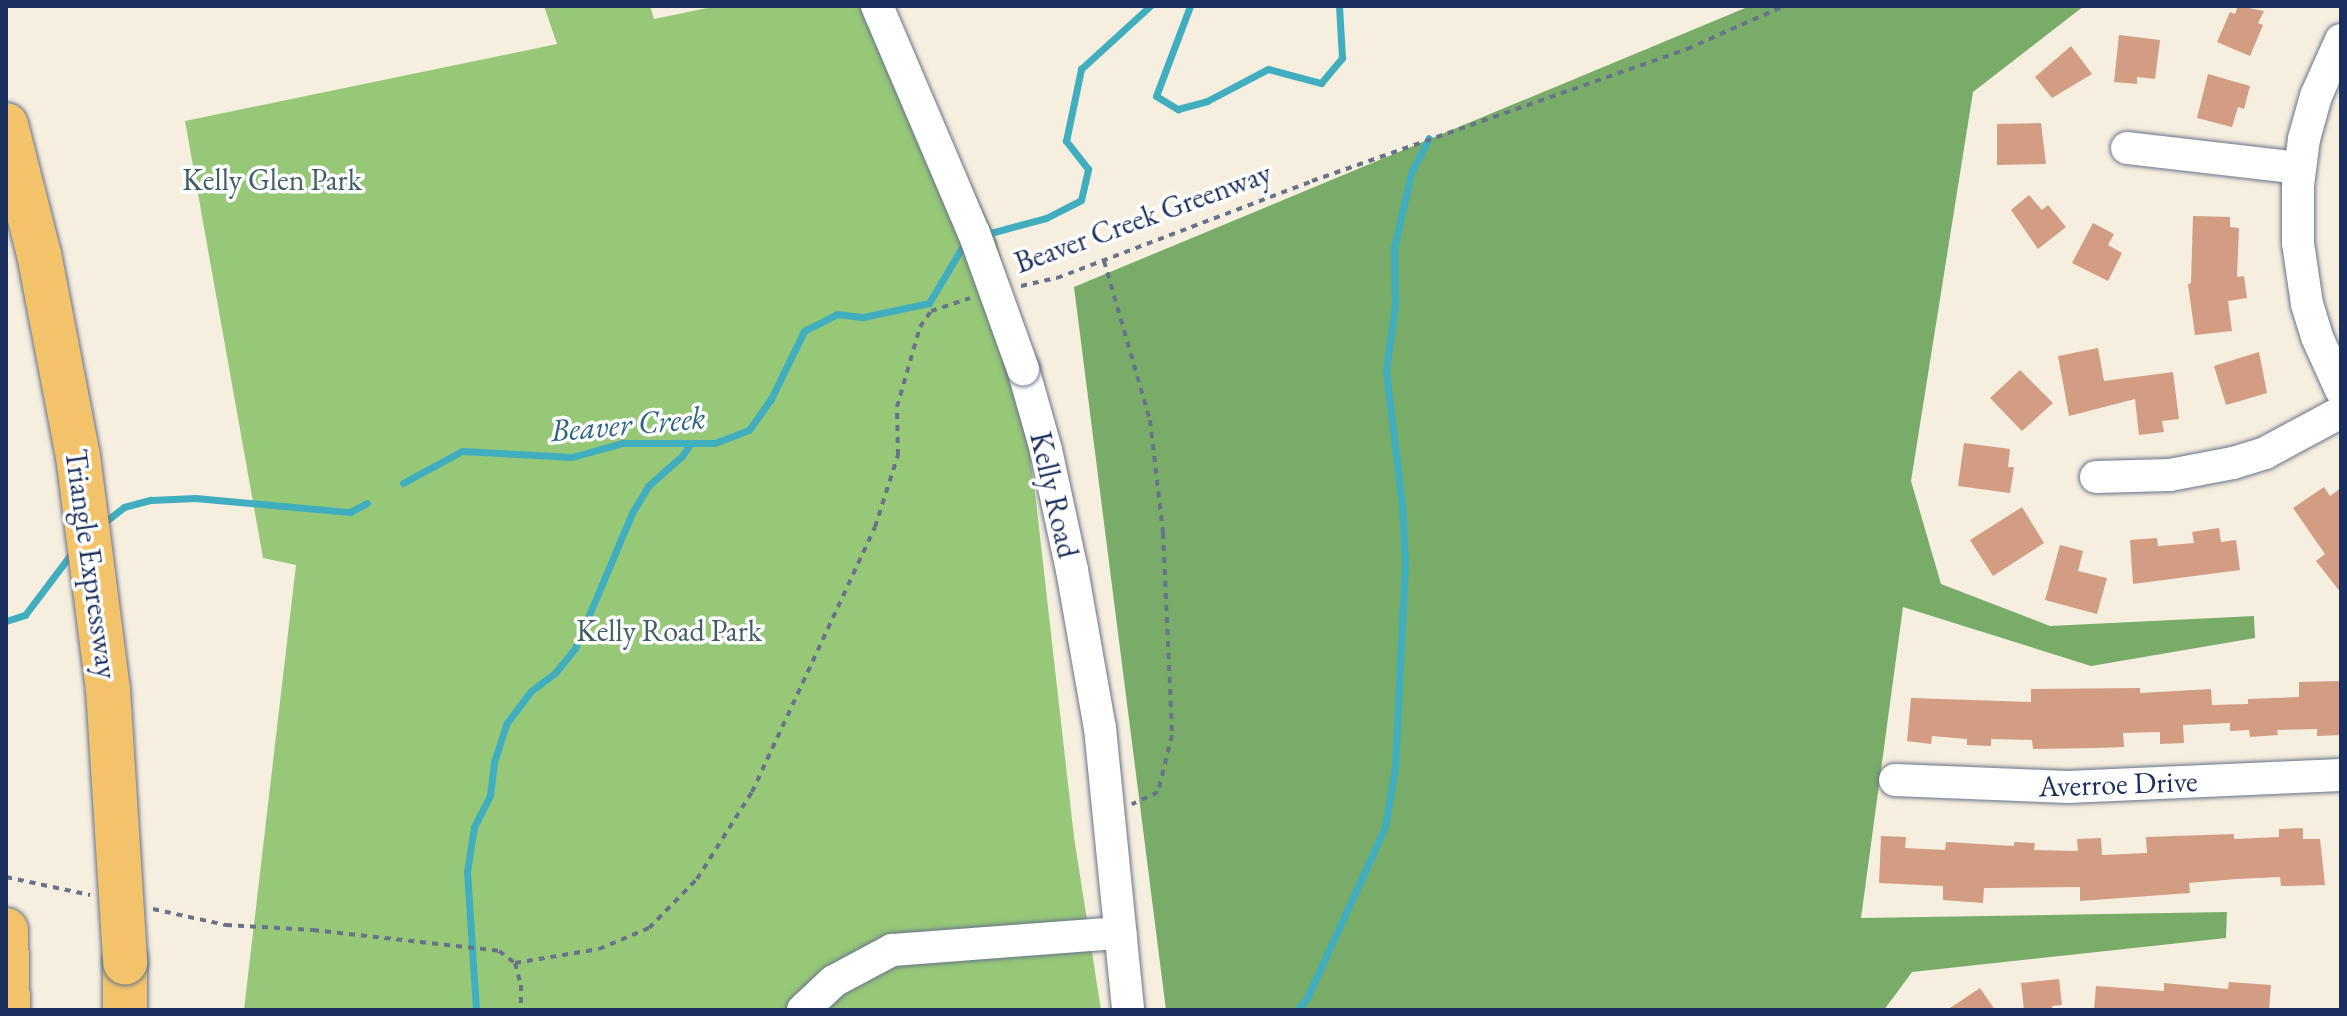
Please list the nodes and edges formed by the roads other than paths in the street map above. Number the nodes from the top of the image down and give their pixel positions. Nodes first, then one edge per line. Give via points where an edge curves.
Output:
1 (877, 6) edge
2 (2341, 40) edge
3 (6, 125) edge
4 (2127, 148) dead end
5 (2300, 168) junction
6 (2341, 390) edge
7 (2341, 412) edge
8 (2096, 477) dead end
9 (2341, 775) edge
10 (1895, 780) dead end
11 (6, 932) edge
12 (1120, 933) junction
13 (8, 1010) edge
14 (125, 1010) edge
15 (803, 1010) edge
16 (1128, 1010) edge

1 - 12 street, Kelly Road, bridge via 974,233 1046,450 1100,728
2 - 5 street via 2316,96
3 - 14 highway, Triangle Expressway, bridge via 39,254 78,456 108,689
4 - 5 street
5 - 6 street via 2298,243 2307,304
7 - 8 street via 2265,453 2233,463 2170,475
9 - 10 street, Averroe Drive via 2068,787
11 - 13 highway
12 - 15 street via 892,950 834,981
12 - 16 street, Kelly Road

